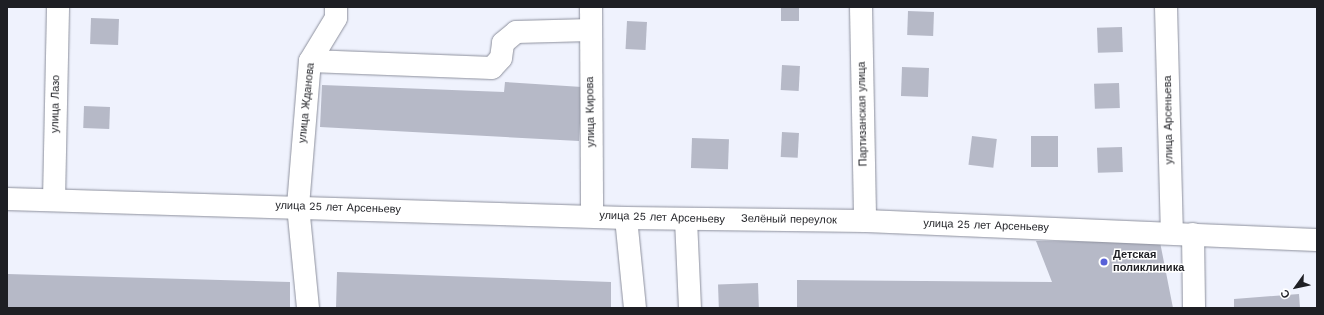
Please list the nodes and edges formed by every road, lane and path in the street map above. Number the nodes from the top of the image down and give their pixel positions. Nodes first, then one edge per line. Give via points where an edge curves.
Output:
1 (58, 7) edge
2 (336, 7) edge
3 (590, 7) edge
4 (861, 7) edge
5 (1166, 7) edge
6 (591, 30) junction
7 (310, 61) junction
8 (7, 199) edge
9 (54, 200) junction
10 (298, 206) junction
11 (592, 216) junction
12 (626, 218) junction
13 (686, 220) junction
14 (865, 221) junction
15 (1182, 233) junction
16 (1317, 240) edge
17 (308, 308) edge
18 (635, 308) edge
19 (690, 308) edge
20 (1194, 308) edge

1 - 9 main road, улица Лазо
2 - 7 main road, улица Жданова via 336,18
3 - 6 main road, улица Кирова
4 - 14 main road, Партизанская улица
5 - 15 main road, улица Арсеньева
6 - 7 main road via 516,32 503,43 501,58 492,68
6 - 11 main road, улица Кирова
7 - 10 main road, улица Жданова
8 - 9 main road, улица 25 лет Арсеньеву
9 - 10 main road, улица 25 лет Арсеньеву
10 - 11 main road, улица 25 лет Арсеньеву
10 - 17 main road, улица Жданова
11 - 12 main road, улица 25 лет Арсеньеву
11 - 14 main road, Зелёный переулок
12 - 13 main road, улица 25 лет Арсеньеву
12 - 18 main road
13 - 14 main road, улица 25 лет Арсеньеву
13 - 19 main road
14 - 15 main road, улица 25 лет Арсеньеву
15 - 16 main road, улица 25 лет Арсеньеву
15 - 20 main road, улица Арсеньева

